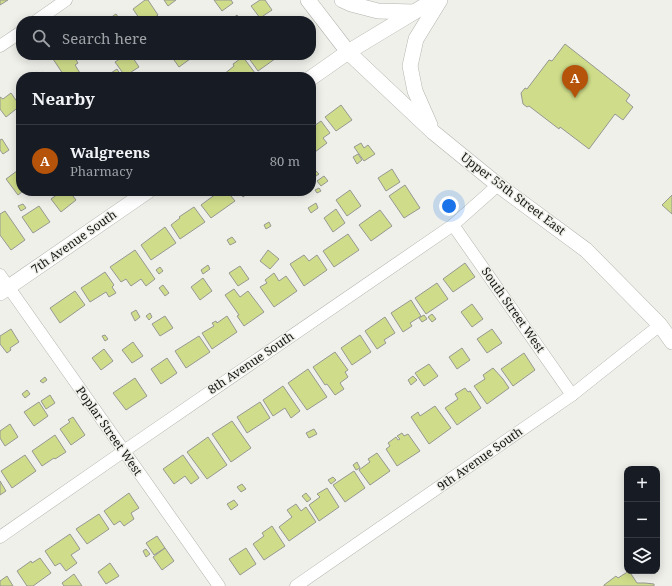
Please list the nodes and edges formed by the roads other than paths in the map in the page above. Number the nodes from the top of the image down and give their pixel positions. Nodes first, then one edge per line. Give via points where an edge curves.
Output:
1 (66, 0) edge
2 (308, 0) edge
3 (342, 0) edge
4 (434, 0) edge
5 (440, 0) edge
6 (414, 12) junction
7 (43, 16) edge
8 (16, 35) edge
9 (0, 46) edge
10 (348, 52) junction
11 (316, 74) edge
12 (433, 132) junction
13 (498, 185) junction
14 (140, 196) edge
15 (453, 225) junction
16 (3, 285) edge
17 (660, 325) junction
18 (672, 342) edge
19 (572, 395) junction
20 (124, 451) junction
21 (0, 537) edge
22 (219, 586) edge
23 (296, 586) edge

1 - 7 street
2 - 10 street, Upper 55th Street East
3 - 6 street via 378,11
4 - 6 street
5 - 12 street via 416,39 410,66 415,92
6 - 10 street
8 - 9 street
10 - 11 street
10 - 12 street, Upper 55th Street East
12 - 13 street, Upper 55th Street East
13 - 15 street, 8th Avenue South
13 - 17 street, Upper 55th Street East via 586,250
14 - 16 street, 7th Avenue South
15 - 19 street, South Street West
15 - 20 street, 8th Avenue South
16 - 20 street, Poplar Street West
17 - 18 street, Upper 55th Street East
17 - 19 street, 9th Avenue South
19 - 23 street, 9th Avenue South
20 - 21 street, 8th Avenue South
20 - 22 street, Poplar Street West

